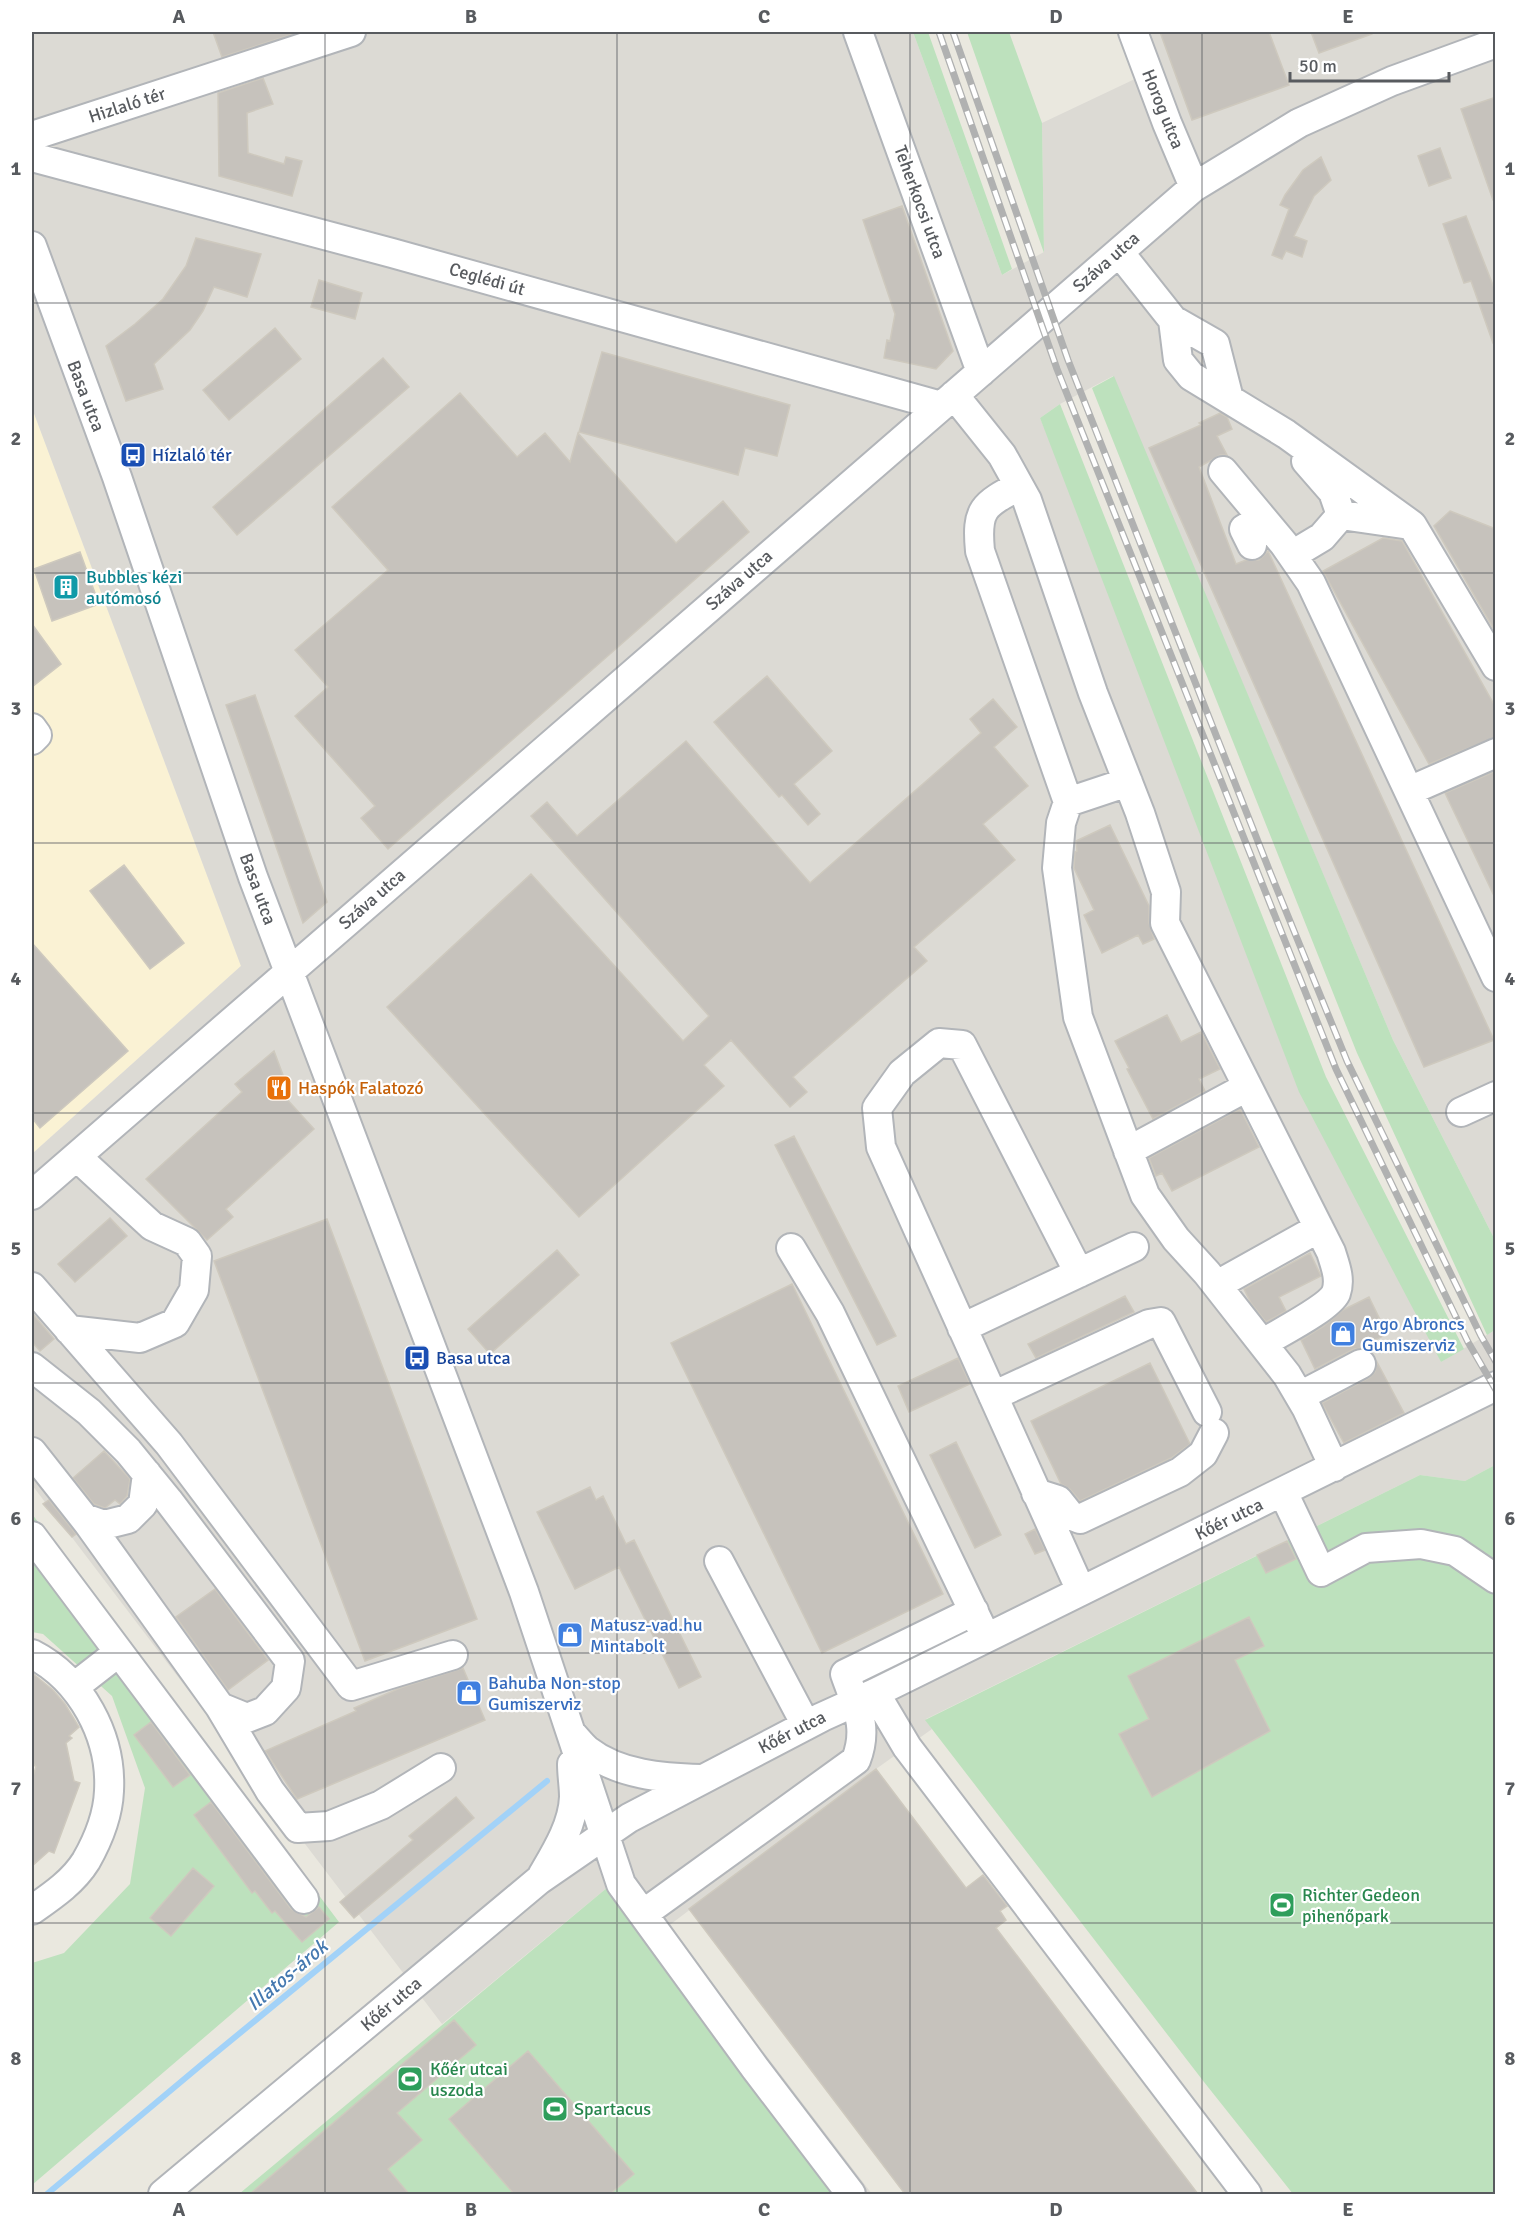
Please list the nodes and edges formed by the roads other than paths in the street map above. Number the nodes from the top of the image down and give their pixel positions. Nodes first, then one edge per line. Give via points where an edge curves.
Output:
1 (351, 32) edge
2 (858, 32) edge
3 (1133, 32) edge
4 (1496, 43) edge
5 (32, 136) edge
6 (32, 157) edge
7 (1194, 187) junction
8 (32, 246) edge
9 (1119, 252) junction
10 (1173, 320) junction
11 (981, 372) junction
12 (1229, 399) junction
13 (947, 400) junction
14 (1277, 428) junction
15 (1223, 471) dead end
16 (1018, 486) junction
17 (1341, 515) junction
18 (1262, 518) junction
19 (1412, 525) junction
20 (1252, 545) dead end
21 (1292, 555) junction
22 (1496, 666) edge
23 (32, 728) edge
24 (32, 740) edge
25 (1496, 753) edge
26 (1128, 782) junction
27 (1409, 791) junction
28 (1068, 802) junction
29 (1486, 933) edge
30 (289, 971) junction
31 (1496, 977) edge
32 (1247, 1087) junction
33 (1496, 1096) edge
34 (1461, 1112) dead end
35 (1128, 1151) junction
36 (77, 1157) junction
37 (32, 1195) edge
38 (1319, 1228) junction
39 (1134, 1246) dead end
40 (791, 1248) dead end
41 (1079, 1273) junction
42 (1217, 1285) junction
43 (32, 1287) edge
44 (962, 1328) junction
45 (69, 1330) junction
46 (1263, 1342) junction
47 (1361, 1364) dead end
48 (32, 1367) edge
49 (1496, 1386) edge
50 (993, 1396) junction
51 (1300, 1396) junction
52 (32, 1452) edge
53 (1334, 1467) junction
54 (147, 1474) junction
55 (1036, 1492) junction
56 (1283, 1492) junction
57 (84, 1518) junction
58 (32, 1536) edge
59 (719, 1561) dead end
60 (1496, 1579) edge
61 (1081, 1591) junction
62 (974, 1611) junction
63 (986, 1638) junction
64 (119, 1652) junction
65 (32, 1654) edge
66 (453, 1655) dead end
67 (74, 1687) junction
68 (865, 1698) junction
69 (220, 1707) junction
70 (806, 1725) junction
71 (570, 1731) junction
72 (441, 1768) dead end
73 (700, 1779) junction
74 (604, 1835) junction
75 (539, 1880) junction
76 (304, 1899) dead end
77 (32, 1910) edge
78 (643, 1914) junction
79 (163, 2194) edge
80 (851, 2194) edge
81 (1247, 2194) edge

1 - 5 street, Hizlaló tér
2 - 11 street, Teherkocsi utca
3 - 7 street, Horog utca
4 - 7 street, Száva utca via 1392,81 1309,118
6 - 13 street, Ceglédi út
7 - 9 street, Száva utca
8 - 30 street, Basa utca
9 - 10 street
9 - 11 street, Száva utca
10 - 12 street via 1215,344
10 - 12 street via 1178,360 1191,376
11 - 13 street, Száva utca
12 - 14 street
13 - 16 street via 1002,455
13 - 30 street, Száva utca
14 - 17 street via 1333,492
14 - 19 street
15 - 18 street
16 - 26 street via 1027,500
16 - 28 street via 991,501 982,513 978,528 980,551
17 - 19 street
17 - 21 street via 1322,537
18 - 20 street via 1244,530
18 - 21 street
19 - 22 street
21 - 27 street via 1311,583
23 - 24 street via 37,735
25 - 27 street
26 - 28 street
26 - 32 street via 1166,892 1165,923
27 - 29 street
28 - 35 street via 1061,823 1057,868 1078,1017
29 - 31 street
30 - 36 street, Száva utca
30 - 71 street, Basa utca via 524,1592
32 - 35 street
32 - 38 street
33 - 34 street
35 - 42 street via 1145,1195 1176,1239
36 - 37 street, Száva utca
36 - 45 street via 152,1226 187,1242 197,1256 194,1290 175,1323 140,1338
38 - 42 street
38 - 46 street via 1338,1275 1335,1294 1322,1308
39 - 41 street
40 - 62 street via 830,1312
41 - 44 street
41 - 44 street via 962,1045 939,1043 902,1072 877,1108 881,1147
42 - 46 street
43 - 45 street
44 - 50 street
45 - 66 street via 170,1444 351,1686
46 - 51 street
47 - 51 street
48 - 54 street via 89,1412
49 - 53 street, Kőér utca
50 - 55 street
50 - 55 street via 1149,1324 1161,1322 1210,1422 1203,1454 1180,1472 1080,1519 1070,1515 1058,1500
51 - 53 street
52 - 57 street
53 - 56 street, Kőér utca
54 - 57 street via 143,1504 128,1519 104,1525
54 - 69 street via 290,1661 286,1688 265,1711 247,1718
55 - 61 street
56 - 60 street via 1321,1572 1366,1548 1421,1544 1455,1551
56 - 61 street, Kőér utca
57 - 69 street
58 - 64 street
59 - 70 street
61 - 63 street, Kőér utca
62 - 63 street
62 - 68 street via 845,1674
63 - 68 street, Kőér utca
64 - 67 street
64 - 76 street
65 - 67 street
67 - 77 street via 95,1719 107,1754 109,1792 102,1829 85,1863 60,1891
68 - 70 street, Kőér utca
68 - 78 street via 862,1744 856,1760
68 - 81 street via 907,1747
69 - 72 street via 270,1791 298,1828 329,1826 381,1805
70 - 73 street, Kőér utca
71 - 73 street via 588,1750 608,1762 662,1778
71 - 74 street, Basa utca
71 - 75 street, Basa utca via 574,1799 557,1851
73 - 74 street, Kőér utca
74 - 75 street, Kőér utca
74 - 78 street, Basa utca via 621,1884
75 - 79 street, Kőér utca
78 - 80 street, Basa utca

